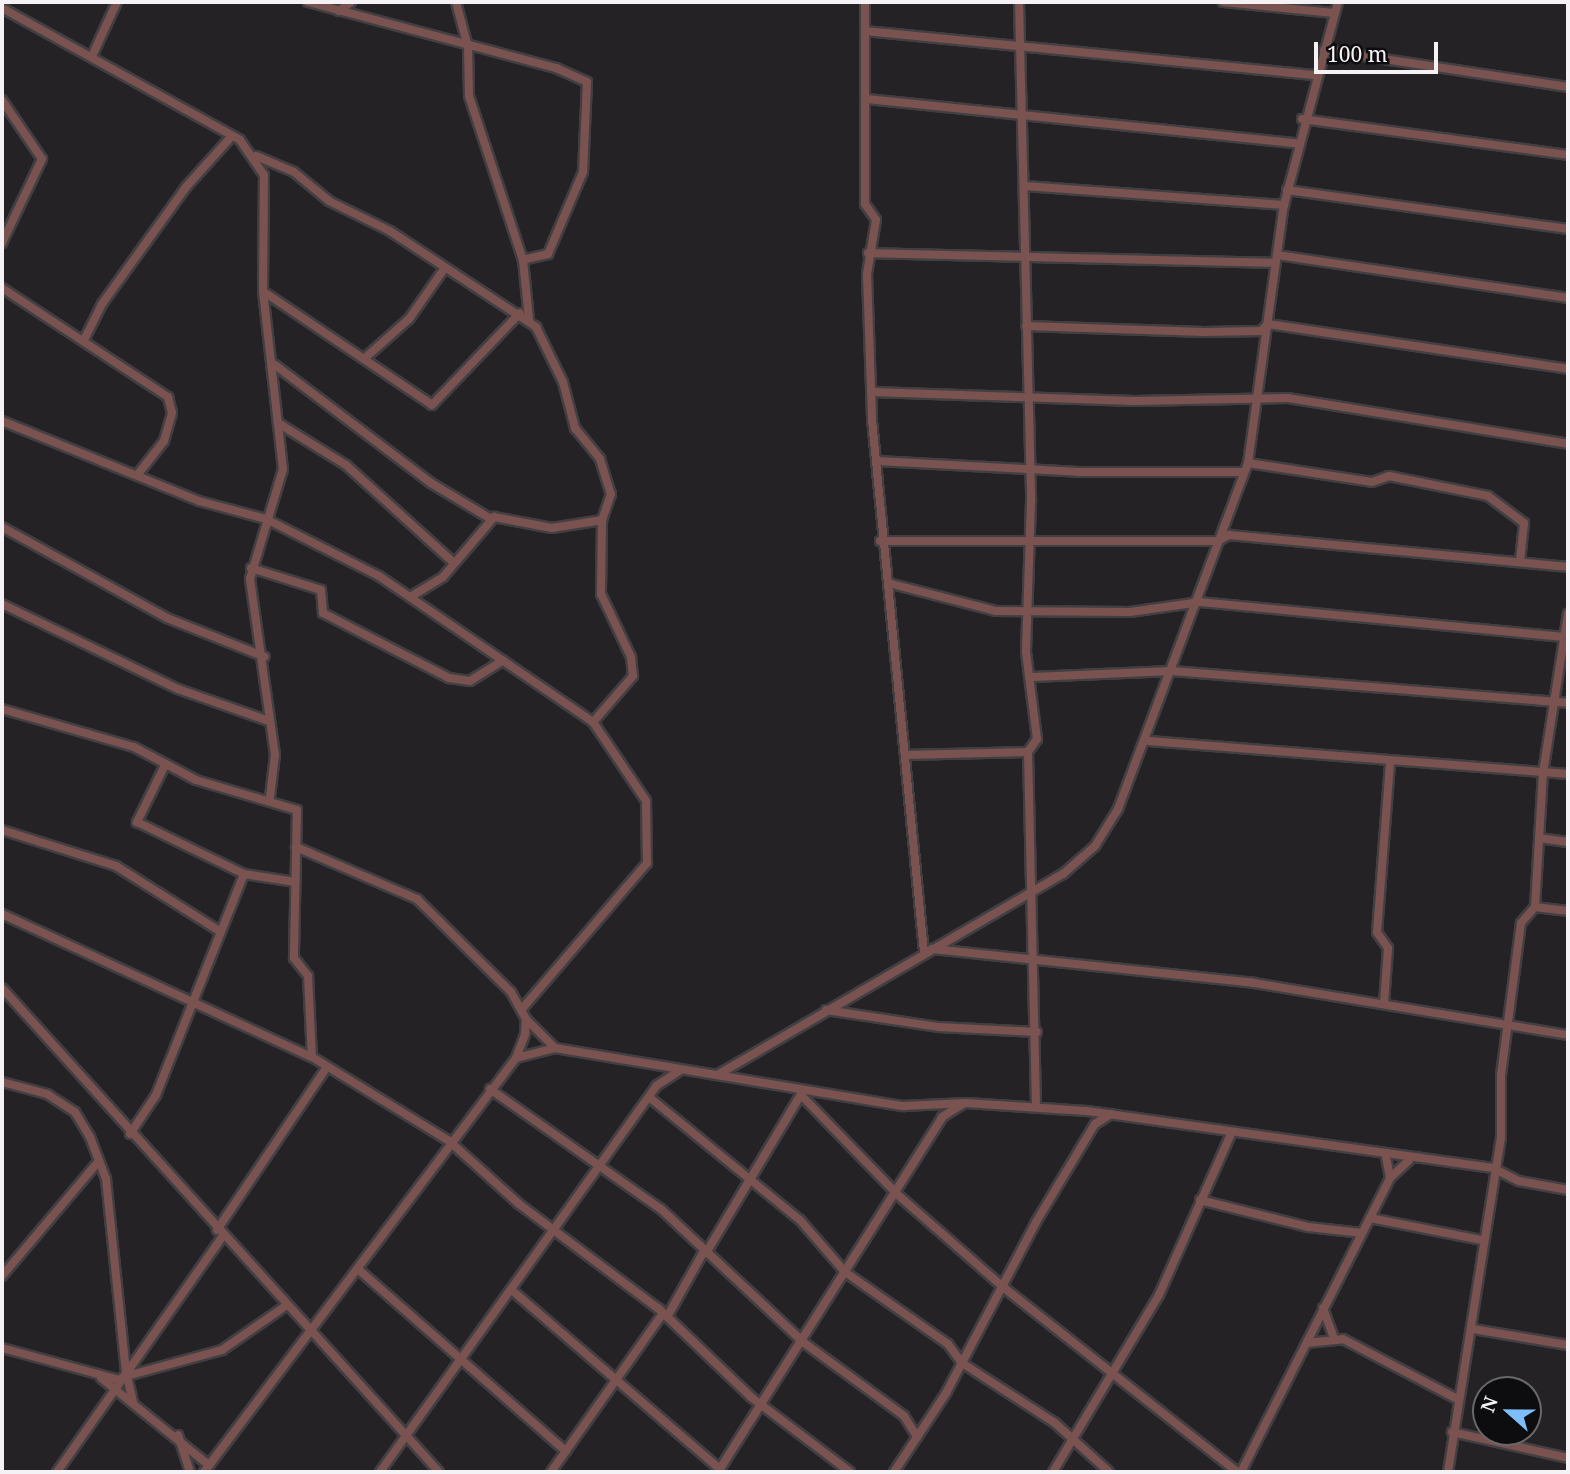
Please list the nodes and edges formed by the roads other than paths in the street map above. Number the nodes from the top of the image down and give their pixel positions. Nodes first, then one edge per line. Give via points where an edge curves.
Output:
1 (117, 2) edge
2 (308, 2) edge
3 (352, 2) edge
4 (456, 2) edge
5 (865, 2) edge
6 (1019, 2) edge
7 (1223, 2) edge
8 (1338, 2) edge
9 (5, 7) edge
10 (340, 10) junction
11 (1334, 13) junction
12 (865, 31) junction
13 (1021, 44) junction
14 (468, 47) junction
15 (1324, 50) junction
16 (92, 56) junction
17 (1316, 75) junction
18 (1568, 87) edge
19 (867, 99) junction
20 (2, 100) edge
21 (1022, 115) junction
22 (1302, 119) junction
23 (232, 136) junction
24 (1296, 143) junction
25 (1568, 155) edge
26 (256, 156) junction
27 (1025, 186) junction
28 (1287, 190) junction
29 (1284, 205) junction
30 (1568, 229) edge
31 (2, 243) edge
32 (868, 253) junction
33 (1025, 257) junction
34 (1276, 259) junction
35 (523, 260) junction
36 (444, 269) junction
37 (2, 288) edge
38 (263, 291) junction
39 (1568, 298) edge
40 (520, 313) junction
41 (529, 319) junction
42 (1268, 324) junction
43 (1026, 326) junction
44 (84, 340) junction
45 (365, 358) junction
46 (275, 365) junction
47 (1568, 369) edge
48 (873, 391) junction
49 (1259, 397) junction
50 (1026, 398) junction
51 (2, 421) edge
52 (278, 423) junction
53 (1568, 444) edge
54 (877, 461) junction
55 (1028, 468) junction
56 (1246, 468) junction
57 (138, 474) junction
58 (266, 519) junction
59 (491, 519) junction
60 (602, 520) junction
61 (2, 527) edge
62 (1030, 540) junction
63 (880, 541) junction
64 (1218, 541) junction
65 (1520, 561) junction
66 (453, 562) junction
67 (1568, 567) edge
68 (251, 568) junction
69 (888, 583) junction
70 (410, 597) junction
71 (1200, 602) junction
72 (2, 604) edge
73 (1028, 611) junction
74 (1568, 614) edge
75 (1565, 637) edge
76 (265, 657) junction
77 (503, 660) junction
78 (1172, 671) junction
79 (1032, 677) junction
80 (1552, 702) junction
81 (1568, 703) edge
82 (2, 709) edge
83 (269, 721) junction
84 (593, 722) junction
85 (1149, 741) junction
86 (1028, 752) junction
87 (905, 755) junction
88 (1390, 762) junction
89 (165, 765) junction
90 (1544, 772) junction
91 (1568, 774) edge
92 (270, 797) junction
93 (2, 830) edge
94 (1539, 838) junction
95 (1568, 842) edge
96 (296, 847) junction
97 (244, 874) junction
98 (295, 882) junction
99 (1034, 890) junction
100 (1535, 907) junction
101 (1568, 911) edge
102 (2, 914) edge
103 (218, 930) junction
104 (928, 950) junction
105 (1036, 961) junction
106 (2, 988) edge
107 (191, 1001) junction
108 (1384, 1003) junction
109 (522, 1009) junction
110 (826, 1010) junction
111 (526, 1019) junction
112 (1511, 1023) junction
113 (1037, 1032) junction
114 (1568, 1035) edge
115 (555, 1048) junction
116 (312, 1058) junction
117 (516, 1058) junction
118 (327, 1067) junction
119 (679, 1071) junction
120 (719, 1074) junction
121 (2, 1082) edge
122 (490, 1089) junction
123 (802, 1093) junction
124 (649, 1097) junction
125 (965, 1103) junction
126 (1036, 1107) junction
127 (1087, 1111) junction
128 (1111, 1114) junction
129 (130, 1134) junction
130 (1231, 1134) junction
131 (1090, 1135) junction
132 (449, 1141) junction
133 (1386, 1157) junction
134 (1409, 1160) junction
135 (99, 1161) junction
136 (601, 1167) junction
137 (1493, 1168) junction
138 (750, 1176) junction
139 (1390, 1178) junction
140 (1568, 1190) edge
141 (898, 1195) junction
142 (1200, 1200) junction
143 (1370, 1218) junction
144 (559, 1230) junction
145 (220, 1233) junction
146 (1362, 1233) junction
147 (1481, 1240) junction
148 (705, 1252) junction
149 (713, 1260) junction
150 (699, 1265) junction
151 (845, 1272) junction
152 (361, 1274) junction
153 (2, 1276) edge
154 (1003, 1287) junction
155 (514, 1293) junction
156 (287, 1305) junction
157 (1323, 1308) junction
158 (663, 1313) junction
159 (1473, 1329) junction
160 (311, 1331) junction
161 (1333, 1336) junction
162 (803, 1342) junction
163 (1307, 1343) junction
164 (1568, 1345) edge
165 (2, 1348) edge
166 (462, 1357) junction
167 (962, 1363) junction
168 (1111, 1373) junction
169 (123, 1375) junction
170 (614, 1376) junction
171 (101, 1378) junction
172 (113, 1389) junction
173 (1459, 1400) junction
174 (133, 1403) junction
175 (763, 1405) junction
176 (1452, 1432) junction
177 (178, 1435) junction
178 (410, 1435) junction
179 (917, 1437) junction
180 (1072, 1444) junction
181 (566, 1451) junction
182 (1568, 1458) edge
183 (1231, 1461) junction
184 (1245, 1462) junction
185 (206, 1469) edge
186 (719, 1471) edge
187 (57, 1472) edge
188 (190, 1472) edge
189 (380, 1472) edge
190 (439, 1472) edge
191 (551, 1472) edge
192 (850, 1472) edge
193 (894, 1472) edge
194 (1053, 1472) edge
195 (1109, 1472) edge
196 (1239, 1472) edge
197 (1448, 1472) edge

1 - 16 street
2 - 10 street
3 - 10 street
4 - 14 street
5 - 12 street
6 - 13 street
7 - 11 street
8 - 11 street
9 - 16 street
10 - 14 street
11 - 15 street
12 - 13 street via 929,41
12 - 19 street
13 - 17 street
13 - 21 street
14 - 35 street via 469,96
14 - 35 street via 556,68 587,82 583,172 548,254
15 - 17 street
15 - 18 street
16 - 23 street
17 - 22 street
19 - 21 street
19 - 32 street via 865,204 876,220
20 - 31 street via 42,159
21 - 24 street
21 - 27 street
22 - 24 street
22 - 25 street
23 - 26 street
23 - 44 street via 186,187
24 - 28 street
26 - 36 street via 294,172 329,201
26 - 38 street via 265,182
27 - 29 street
27 - 33 street
28 - 29 street
28 - 30 street
29 - 34 street
32 - 33 street
32 - 48 street
33 - 34 street
33 - 43 street
34 - 39 street
34 - 42 street
35 - 41 street
36 - 40 street
36 - 45 street via 409,319
37 - 44 street
38 - 45 street
38 - 46 street
40 - 41 street
40 - 45 street via 436,405
41 - 60 street via 559,374 575,428 604,467 611,494
42 - 43 street via 1261,331 1204,332
42 - 47 street
42 - 49 street
43 - 50 street
44 - 57 street via 169,397 172,413 164,441
46 - 52 street
46 - 59 street via 431,483
48 - 50 street
48 - 54 street
49 - 50 street
49 - 53 street
49 - 56 street
50 - 55 street
51 - 57 street
52 - 58 street via 282,481
52 - 66 street via 346,465
54 - 55 street
54 - 63 street
55 - 56 street
55 - 62 street
56 - 64 street
56 - 65 street via 1372,482 1389,476 1489,496 1524,523
57 - 58 street via 199,501
58 - 68 street
58 - 70 street
59 - 60 street via 552,528
59 - 66 street
60 - 84 street via 601,594 631,657 632,676
61 - 76 street via 167,618
62 - 63 street
62 - 64 street
62 - 73 street
63 - 69 street
64 - 65 street via 1229,535 1276,538
64 - 71 street
65 - 67 street
66 - 70 street
68 - 76 street
68 - 77 street via 321,590 323,613 449,678 470,681
69 - 73 street via 957,606
69 - 87 street
70 - 77 street
71 - 73 street via 1191,608 1129,612
71 - 75 street
71 - 78 street
72 - 83 street via 178,689
73 - 79 street
74 - 75 street
75 - 80 street
76 - 83 street
77 - 84 street
78 - 79 street
78 - 80 street
78 - 85 street
79 - 86 street via 1037,739
80 - 81 street
80 - 90 street
82 - 89 street via 134,747
83 - 92 street via 275,755
84 - 109 street via 646,801 646,870
85 - 88 street
85 - 99 street via 1095,846
86 - 87 street
86 - 99 street
87 - 104 street
88 - 90 street
88 - 108 street via 1377,932 1388,948
89 - 92 street via 219,788
89 - 97 street via 137,822
90 - 91 street
90 - 94 street
92 - 96 street via 297,810
93 - 103 street via 116,866
94 - 95 street
94 - 100 street
96 - 98 street
96 - 109 street via 417,899
97 - 98 street
97 - 103 street
98 - 116 street via 294,958 308,976
99 - 104 street
99 - 105 street
100 - 101 street
100 - 112 street via 1521,923
102 - 107 street
103 - 107 street
104 - 105 street
104 - 110 street
105 - 108 street via 1196,975
105 - 113 street
106 - 129 street
107 - 116 street
107 - 129 street via 156,1095
108 - 112 street
109 - 111 street
110 - 113 street via 938,1027
110 - 120 street
111 - 115 street
111 - 117 street
112 - 114 street
112 - 137 street
113 - 126 street
115 - 117 street
115 - 119 street
116 - 118 street
117 - 122 street
118 - 132 street
118 - 145 street
119 - 120 street
119 - 124 street
120 - 123 street
121 - 135 street via 47,1094 75,1112
122 - 132 street
122 - 136 street
123 - 125 street via 903,1106
123 - 138 street
123 - 141 street
124 - 136 street
124 - 138 street
125 - 126 street
125 - 141 street via 942,1117
126 - 127 street
127 - 128 street
127 - 131 street
128 - 130 street
128 - 131 street
129 - 145 street
130 - 133 street
130 - 142 street
131 - 154 street
132 - 144 street via 519,1205
132 - 152 street
133 - 134 street
133 - 139 street
134 - 137 street
134 - 139 street
135 - 153 street
135 - 169 street
136 - 144 street
136 - 148 street via 661,1209
137 - 140 street via 1519,1181
137 - 147 street
138 - 148 street
138 - 151 street
139 - 143 street
141 - 151 street
141 - 154 street
142 - 146 street via 1308,1227
142 - 168 street via 1158,1295
143 - 146 street
143 - 147 street
144 - 155 street
144 - 158 street
145 - 156 street
145 - 169 street
146 - 157 street
147 - 159 street
148 - 149 street
148 - 150 street
149 - 150 street
149 - 162 street
150 - 158 street
151 - 162 street
151 - 167 street via 948,1344
152 - 160 street
152 - 166 street
154 - 167 street
154 - 168 street
155 - 166 street
155 - 170 street
156 - 160 street
156 - 169 street via 222,1350
157 - 161 street
157 - 163 street
158 - 170 street
158 - 175 street
159 - 164 street
159 - 173 street
160 - 178 street
160 - 185 street
161 - 163 street
161 - 173 street
162 - 175 street
162 - 179 street via 904,1416
163 - 184 street
165 - 171 street
166 - 178 street
166 - 181 street
167 - 179 street
167 - 180 street via 1055,1423
168 - 180 street
168 - 183 street
169 - 171 street
169 - 172 street
169 - 174 street
170 - 181 street
170 - 186 street
171 - 172 street
172 - 174 street
172 - 187 street
173 - 176 street
174 - 177 street
175 - 186 street
175 - 192 street
176 - 182 street
176 - 197 street
177 - 185 street
177 - 188 street
178 - 189 street
178 - 190 street
179 - 193 street
180 - 194 street
180 - 195 street
181 - 191 street
183 - 184 street
183 - 196 street
184 - 196 street

